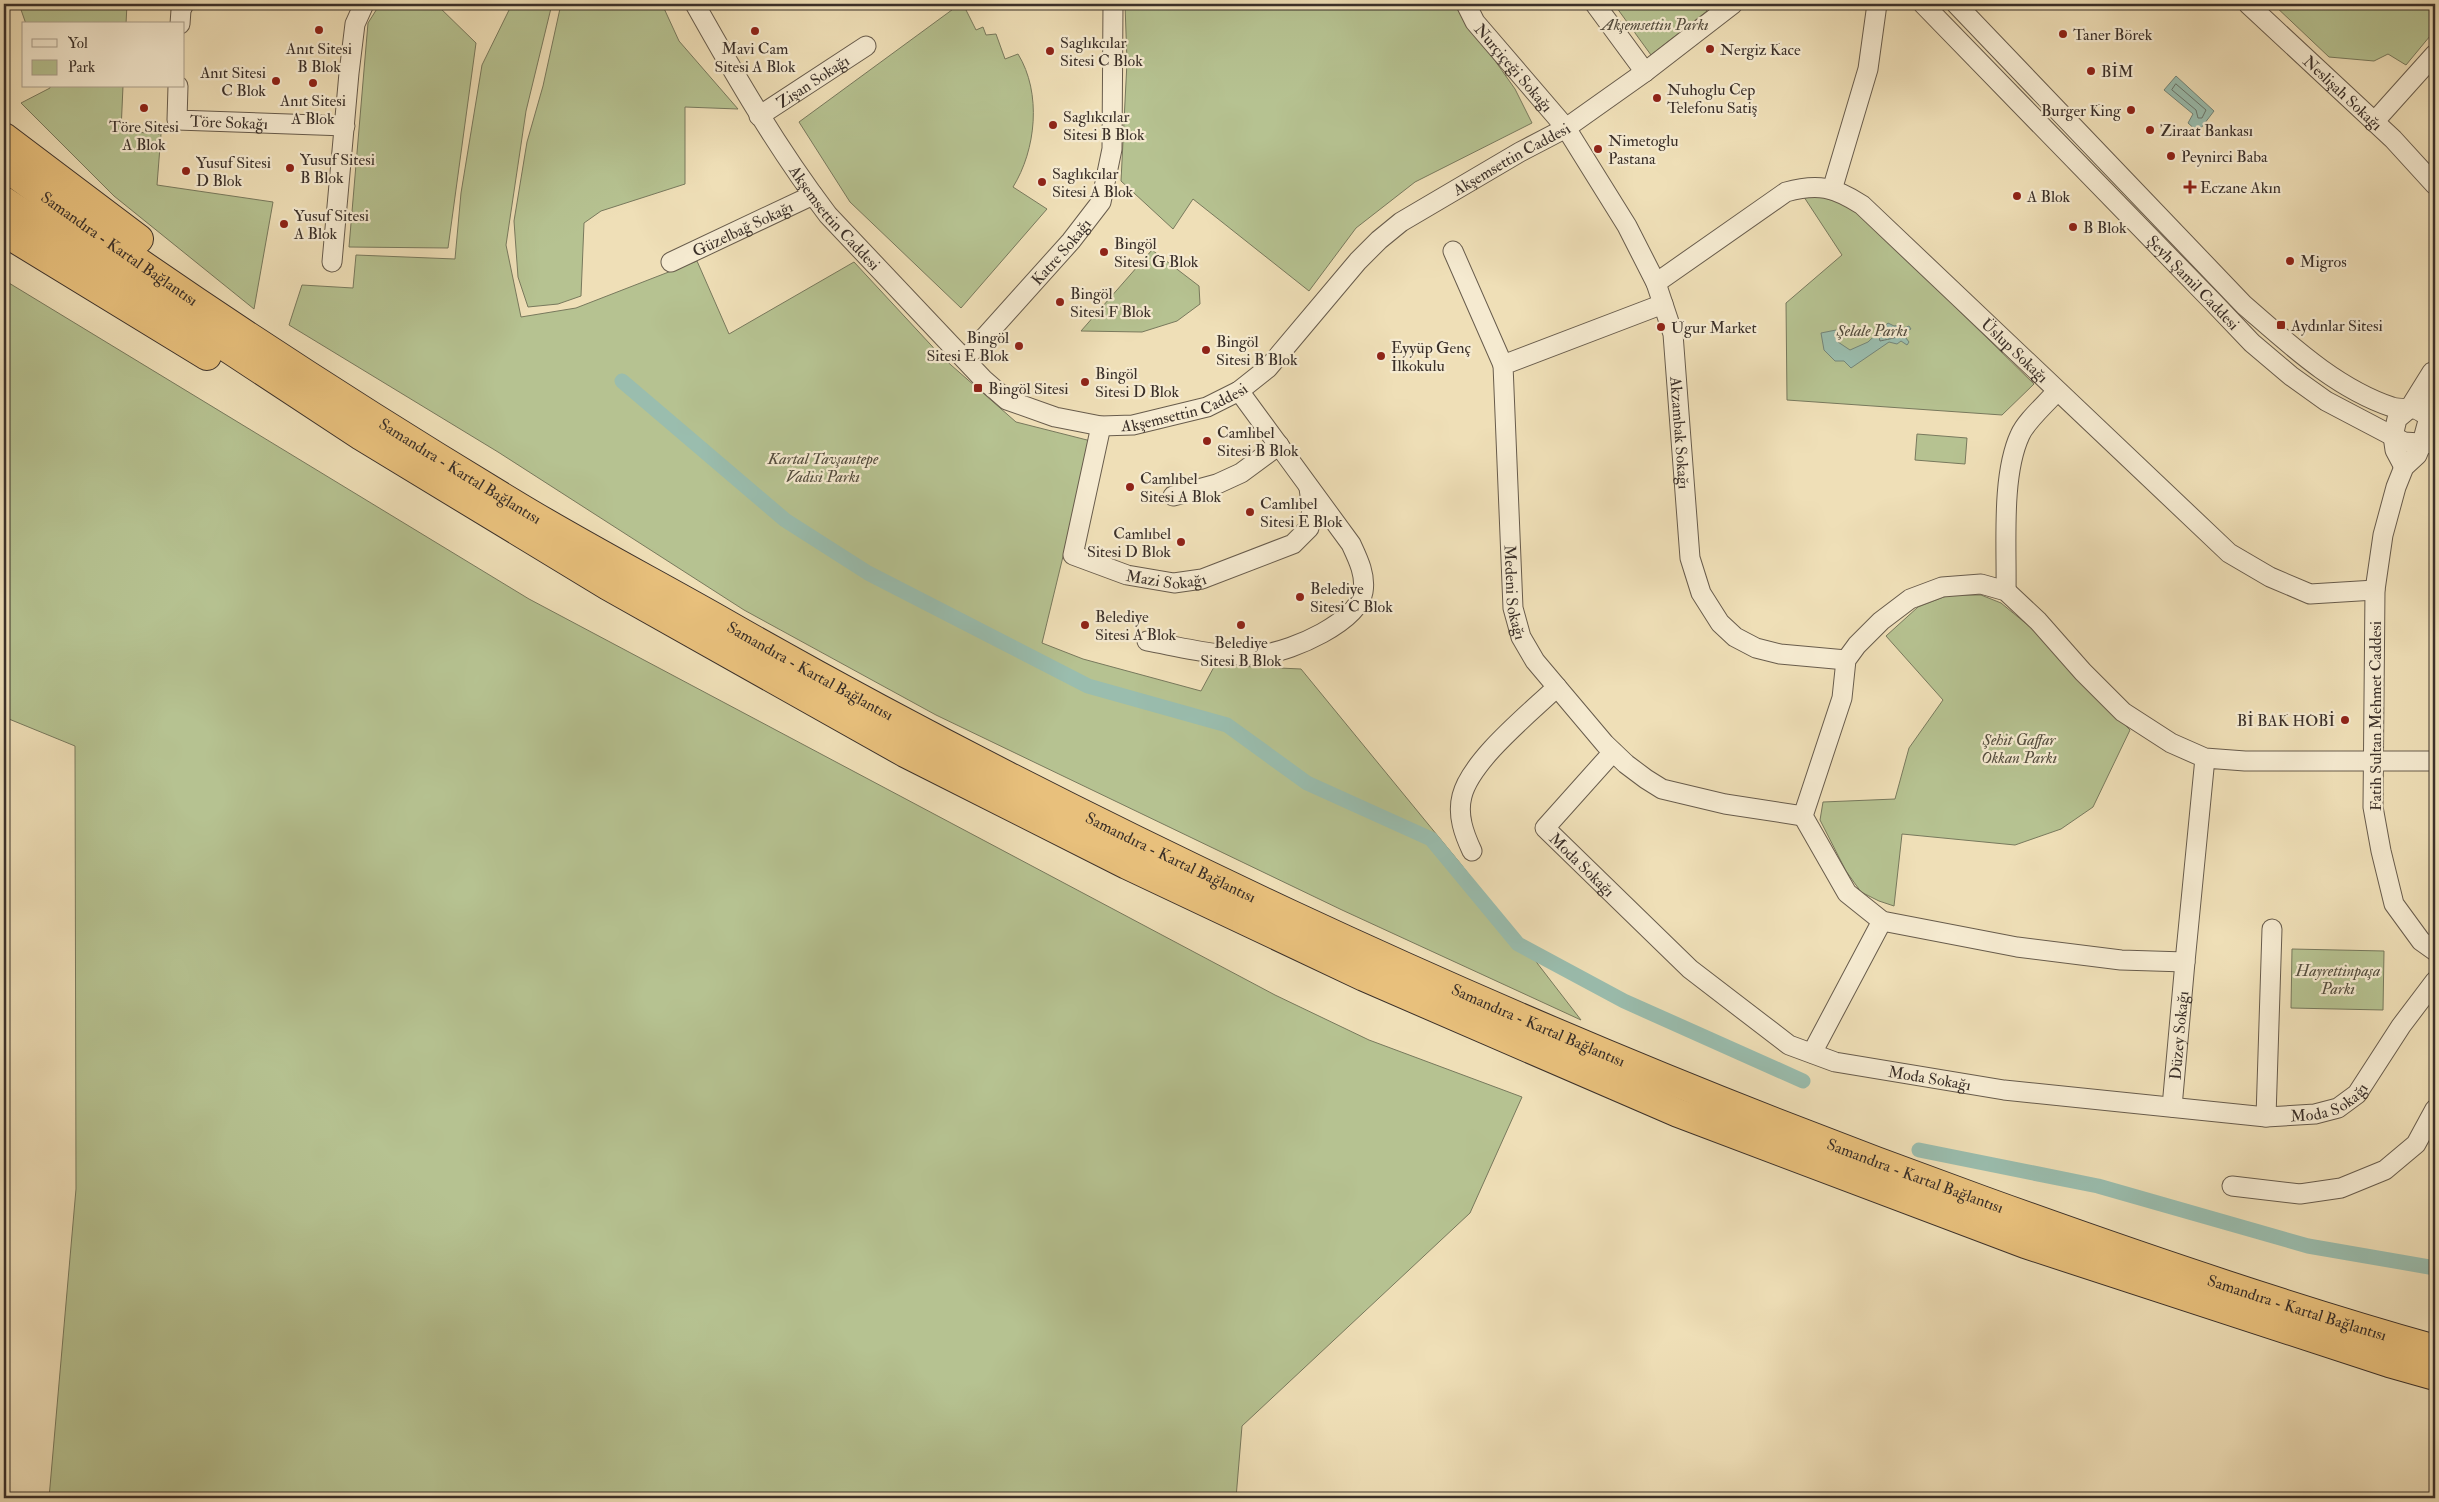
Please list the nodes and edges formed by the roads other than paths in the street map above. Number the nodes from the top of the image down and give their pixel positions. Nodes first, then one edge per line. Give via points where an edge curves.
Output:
1 (184, 4) edge
2 (364, 4) edge
3 (695, 4) edge
4 (1113, 4) edge
5 (1466, 4) edge
6 (1596, 4) edge
7 (1733, 4) edge
8 (1877, 4) edge
9 (1923, 4) edge
10 (1956, 4) edge
11 (2248, 4) edge
12 (180, 22) edge
13 (866, 46) dead end
14 (2435, 54) edge
15 (1645, 72) junction
16 (178, 88) edge
17 (759, 116) junction
18 (2374, 122) junction
19 (345, 126) junction
20 (1566, 128) junction
21 (4, 137) edge
22 (4, 166) edge
23 (2435, 185) edge
24 (1832, 190) junction
25 (813, 195) junction
26 (4, 201) edge
27 (4, 232) edge
28 (1453, 251) dead end
29 (332, 262) dead end
30 (671, 262) dead end
31 (1656, 283) junction
32 (1663, 304) junction
33 (966, 359) junction
34 (1503, 365) junction
35 (2435, 367) edge
36 (2435, 373) edge
37 (1239, 391) junction
38 (2056, 392) junction
39 (2410, 409) junction
40 (2432, 418) edge
41 (1101, 426) junction
42 (2393, 436) junction
43 (2429, 444) edge
44 (1279, 445) junction
45 (2404, 467) junction
46 (1309, 487) junction
47 (1173, 496) dead end
48 (617, 578) junction
49 (2375, 590) junction
50 (2006, 591) junction
51 (1146, 641) dead end
52 (1846, 660) junction
53 (1557, 687) junction
54 (1613, 752) junction
55 (2206, 758) junction
56 (2374, 761) junction
57 (2435, 761) edge
58 (1803, 816) junction
59 (1472, 851) dead end
60 (1882, 921) junction
61 (2272, 929) dead end
62 (2435, 951) edge
63 (2185, 962) junction
64 (2435, 980) edge
65 (1812, 1054) junction
66 (2172, 1107) junction
67 (2435, 1109) edge
68 (2266, 1118) junction
69 (2232, 1186) dead end
70 (2435, 1349) edge
71 (2435, 1376) edge

1 - 12 street
2 - 19 street via 355,24
3 - 17 street, Akşemsettin Caddesi
4 - 33 street, Katre Sokağı via 1112,149 1100,202 1071,241
5 - 20 street, Nurçiçeği Sokağı via 1475,22
6 - 15 street
7 - 15 street, Akşemsettin Caddesi
8 - 24 street via 1868,69
9 - 42 street, Şeyh Şamil Caddesi via 2252,342 2326,401
10 - 39 street, Şeyh Şamil Caddesi via 2244,305 2319,367 2365,396 2394,408
11 - 18 street, Neslişah Sokağı
13 - 17 street, Zişan Sokağı
14 - 18 street
15 - 20 street, Akşemsettin Caddesi
16 - 19 street, Töre Sokağı via 177,120
17 - 25 street, Akşemsettin Caddesi
18 - 23 street, Neslişah Sokağı
19 - 29 street
20 - 31 street, Akzambak Sokağı via 1627,226
20 - 37 street, Akşemsettin Caddesi via 1394,228 1358,261 1268,368
21 - 48 highway via 122,227 330,372 535,502
22 - 48 highway, Samandıra - Kartal Bağlantısı via 271,350 505,498
24 - 31 street, Üslup Sokağı via 1805,187 1786,192
24 - 38 street, Üslup Sokağı via 1862,205
25 - 30 street, Güzelbağ Sokağı
25 - 33 street, Akşemsettin Caddesi via 828,215
26 - 48 highway, Samandıra - Kartal Bağlantısı via 361,436
27 - 48 highway via 490,530
28 - 34 street
31 - 32 street, Akzambak Sokağı
32 - 34 street
32 - 52 street, Akzambak Sokağı via 1674,334 1690,558 1700,593 1720,623 1735,637 1756,648 1780,654
33 - 41 street, Akşemsettin Caddesi via 1007,400 1055,417
34 - 53 street, Medeni Sokağı via 1512,608 1521,637 1535,661
35 - 39 street
36 - 40 street
37 - 41 street, Akşemsettin Caddesi via 1207,407 1173,416 1133,425
37 - 44 street, Mazi Sokağı
38 - 49 street, Üslup Sokağı via 2229,553 2270,577 2310,594
38 - 50 street via 2020,434 2011,459
39 - 40 street, Şeyh Şamil Caddesi
39 - 42 street via 2397,419
40 - 43 street
41 - 46 street, Mazi Sokağı via 1073,555 1128,575 1174,583 1202,579 1293,544 1309,528 1312,509
42 - 43 street, Şeyh Şamil Caddesi via 2404,442
42 - 45 street via 2395,450
43 - 45 street, Fatih Sultan Mehmet Caddesi
44 - 46 street, Mazi Sokağı
44 - 47 street via 1241,473 1218,484
45 - 49 street, Fatih Sultan Mehmet Caddesi via 2383,535
46 - 51 street, Mazi Sokağı via 1351,544 1362,569 1363,592 1357,608 1341,622 1303,642 1265,654 1211,654
48 - 70 highway, Samandıra - Kartal Bağlantısı via 1134,841 1398,964 1644,1071 1869,1159 2064,1230 2255,1295
48 - 71 highway, Samandıra - Kartal Bağlantısı via 905,753 1126,865 1409,997 1678,1113 2025,1244
49 - 56 street, Fatih Sultan Mehmet Caddesi
50 - 52 street via 1981,584 1942,587 1910,599 1881,621
50 - 55 street via 2123,712 2171,743
52 - 58 street via 1842,698
53 - 54 street, Medeni Sokağı
53 - 59 street via 1482,758 1462,795 1460,815
54 - 58 street, Medeni Sokağı via 1662,789 1725,804
54 - 65 street, Moda Sokağı via 1545,828 1690,969 1789,1045
55 - 56 street
55 - 63 street, Düzey Sokağı
56 - 57 street
56 - 62 street, Fatih Sultan Mehmet Caddesi via 2373,806 2394,904 2421,941
58 - 60 street via 1847,893
60 - 63 street via 2017,946 2121,960
60 - 65 street
61 - 68 street
63 - 66 street, Düzey Sokağı
64 - 68 street, Moda Sokağı via 2357,1094 2338,1108 2315,1114
65 - 66 street, Moda Sokağı via 1835,1062 2004,1090
66 - 68 street, Moda Sokağı
67 - 69 street via 2416,1144 2385,1170 2341,1188 2300,1194

